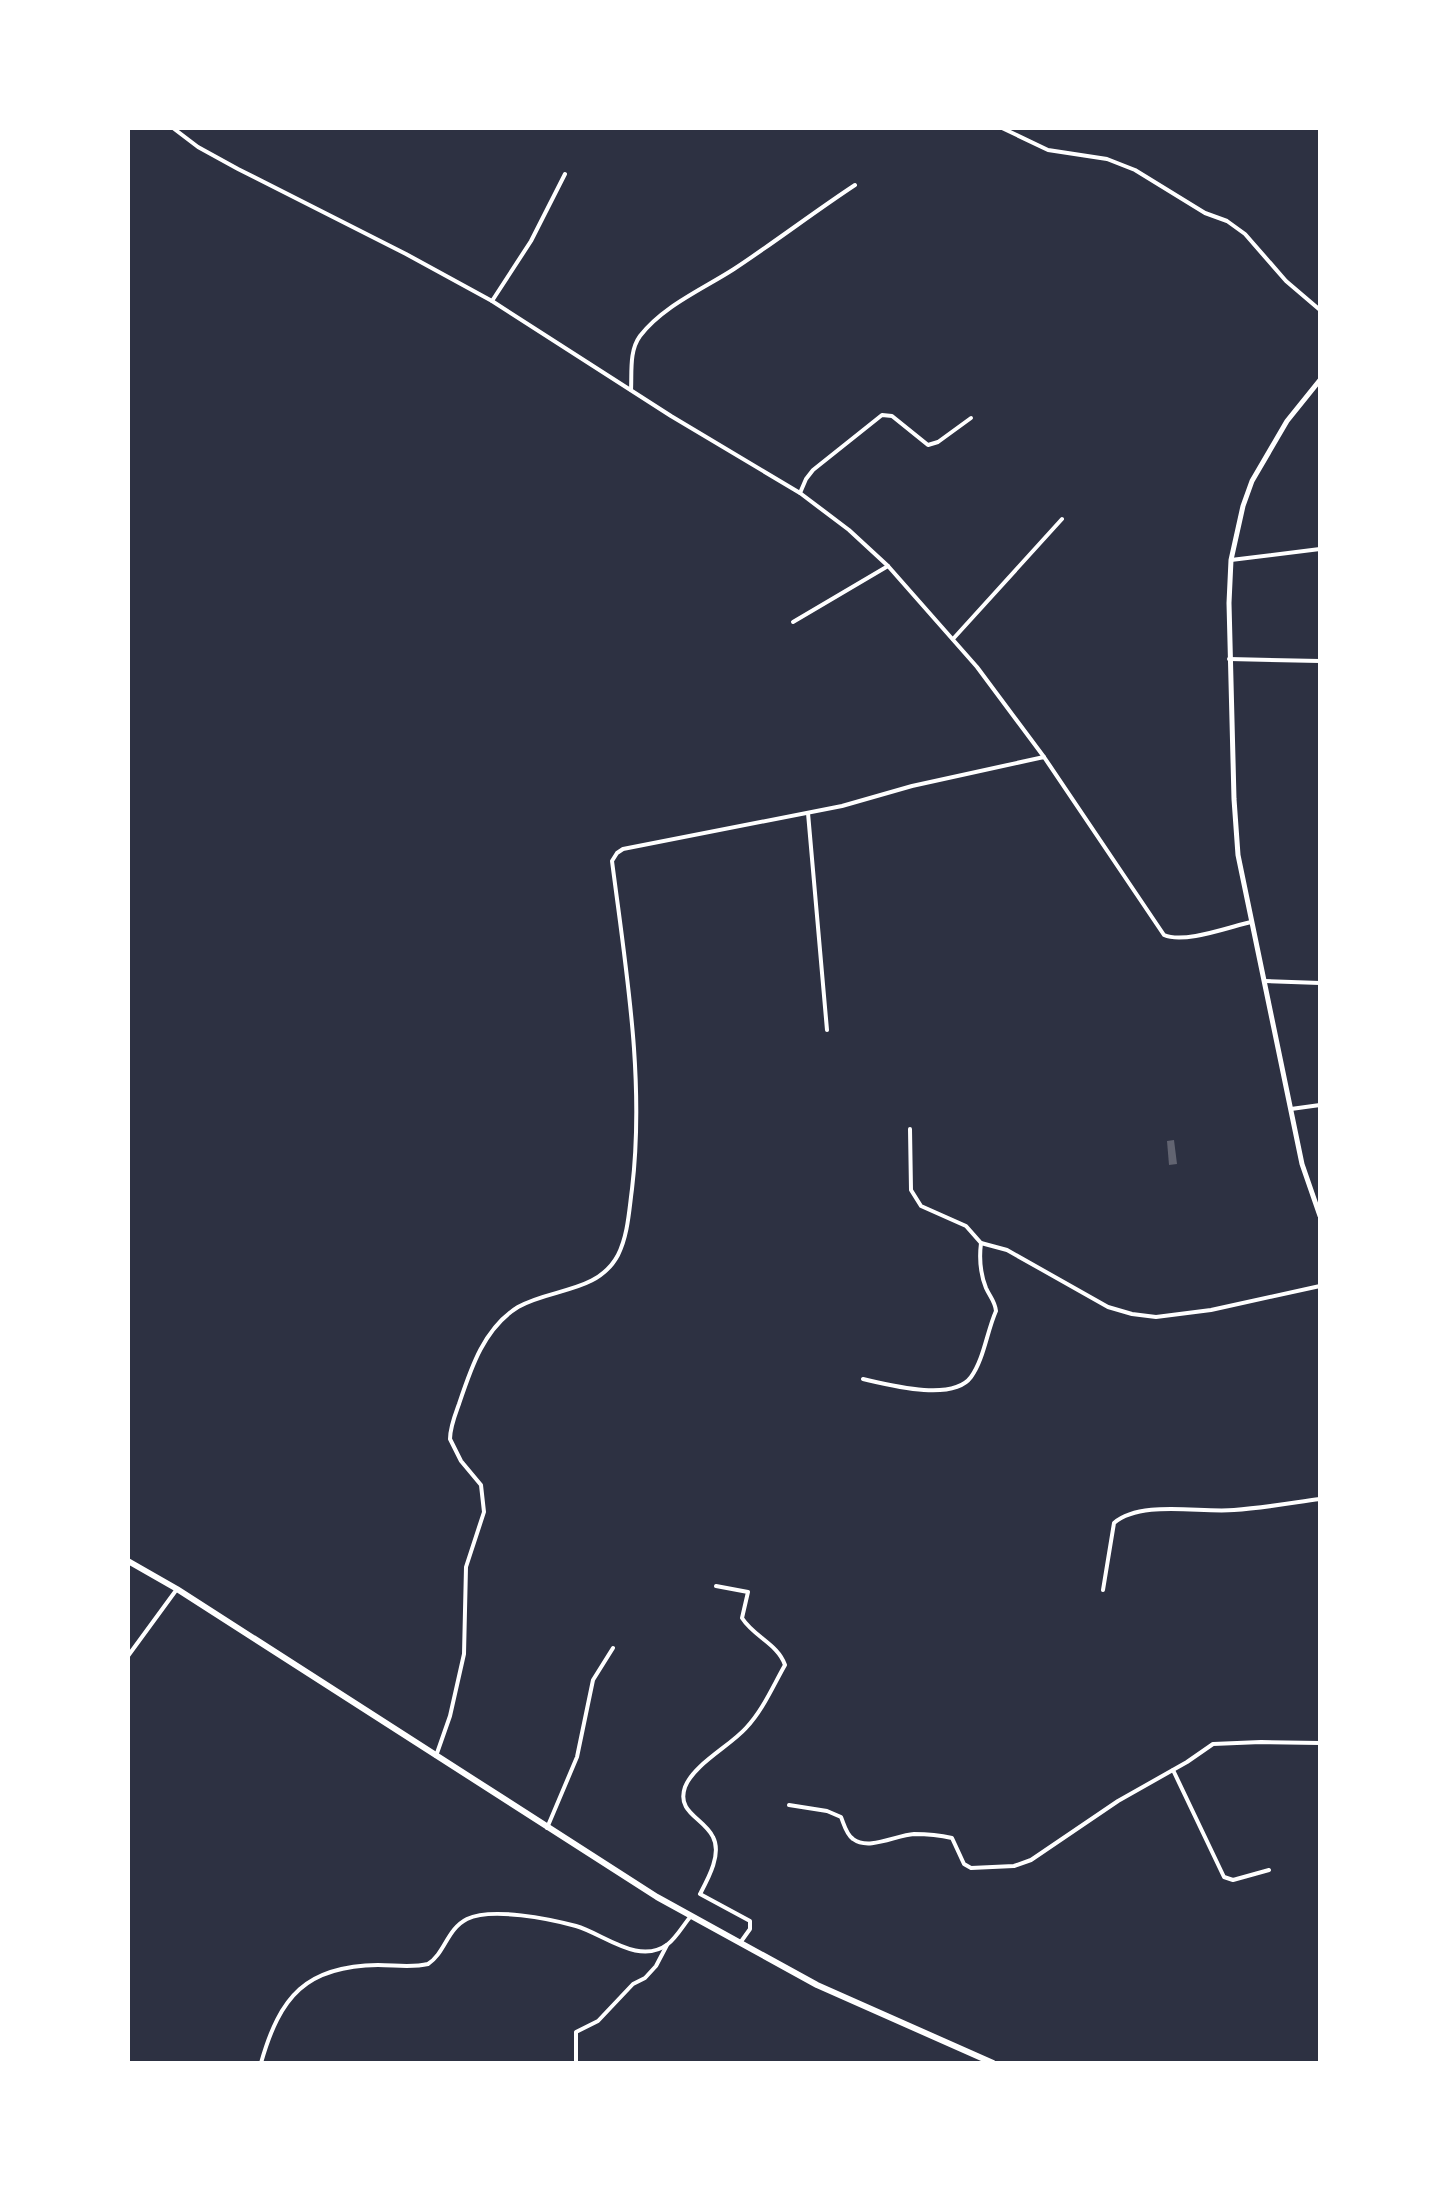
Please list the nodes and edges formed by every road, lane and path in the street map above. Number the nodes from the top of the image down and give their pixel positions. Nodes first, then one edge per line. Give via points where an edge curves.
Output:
1 (173, 128) edge
2 (1002, 128) edge
3 (565, 174) dead end
4 (855, 185) dead end
5 (492, 301) junction
6 (1320, 310) edge
7 (1320, 380) edge
8 (631, 390) junction
9 (971, 418) dead end
10 (800, 493) junction
11 (1062, 519) dead end
12 (1320, 549) edge
13 (1231, 560) junction
14 (888, 566) junction
15 (793, 622) dead end
16 (953, 639) junction
17 (1229, 659) junction
18 (1320, 661) edge
19 (1044, 757) junction
20 (808, 813) junction
21 (1251, 922) junction
22 (1265, 981) junction
23 (1320, 983) edge
24 (827, 1030) dead end
25 (1320, 1105) edge
26 (1291, 1109) junction
27 (910, 1129) dead end
28 (1320, 1216) edge
29 (981, 1243) junction
30 (1320, 1286) edge
31 (863, 1379) dead end
32 (1320, 1499) edge
33 (128, 1561) edge
34 (716, 1586) dead end
35 (177, 1589) junction
36 (1103, 1590) dead end
37 (613, 1648) dead end
38 (128, 1656) edge
39 (1320, 1743) edge
40 (436, 1756) junction
41 (1173, 1770) junction
42 (789, 1805) dead end
43 (547, 1828) junction
44 (1269, 1870) dead end
45 (691, 1916) junction
46 (740, 1943) junction
47 (667, 1945) junction
48 (261, 2063) edge
49 (576, 2063) edge
50 (993, 2063) edge

1 - 5 street via 238,169
2 - 6 street via 1048,150 1107,159 1135,170 1227,221
3 - 5 street
4 - 8 street via 652,324 635,345
5 - 8 street
7 - 13 street via 1287,421 1252,481
8 - 10 street
9 - 10 street via 928,445 892,416 882,415 813,470
10 - 14 street
11 - 16 street
12 - 13 street
13 - 17 street
14 - 15 street
14 - 16 street
16 - 19 street
17 - 18 street
17 - 21 street via 1238,855
19 - 20 street
19 - 21 street via 1164,935 1174,939
20 - 24 street
20 - 40 street via 623,849 614,858 638,1129 627,1224 609,1269 570,1290 520,1306 498,1322 468,1375 450,1439 481,1485 484,1512 466,1567 464,1654
21 - 22 street
22 - 23 street
22 - 26 street
25 - 26 street
26 - 28 street
27 - 29 street via 914,1199 966,1226
29 - 30 street via 1007,1250 1108,1307 1132,1314 1156,1317 1211,1310
29 - 31 street via 980,1271 996,1311 971,1378 959,1388 931,1390
32 - 36 street via 1123,1515 1114,1523
33 - 35 main road
34 - 46 street via 748,1592 742,1618 785,1665 746,1728 694,1773 684,1794 684,1806 713,1837 716,1849 700,1894 750,1921
35 - 38 street
35 - 40 main road
37 - 43 street via 593,1680 577,1757
39 - 41 street via 1213,1744
40 - 43 main road
41 - 42 street via 1014,1866 971,1868 952,1838 939,1835 857,1842 849,1837 841,1817
41 - 44 street via 1224,1877 1233,1880
43 - 45 main road
45 - 46 main road
45 - 47 street
46 - 50 main road via 817,1985
47 - 48 street via 643,1951 625,1948 578,1926 539,1918 469,1918 453,1928 428,1964 337,1968 310,1981 288,2002
47 - 49 street via 645,1978 598,2021 576,2032

